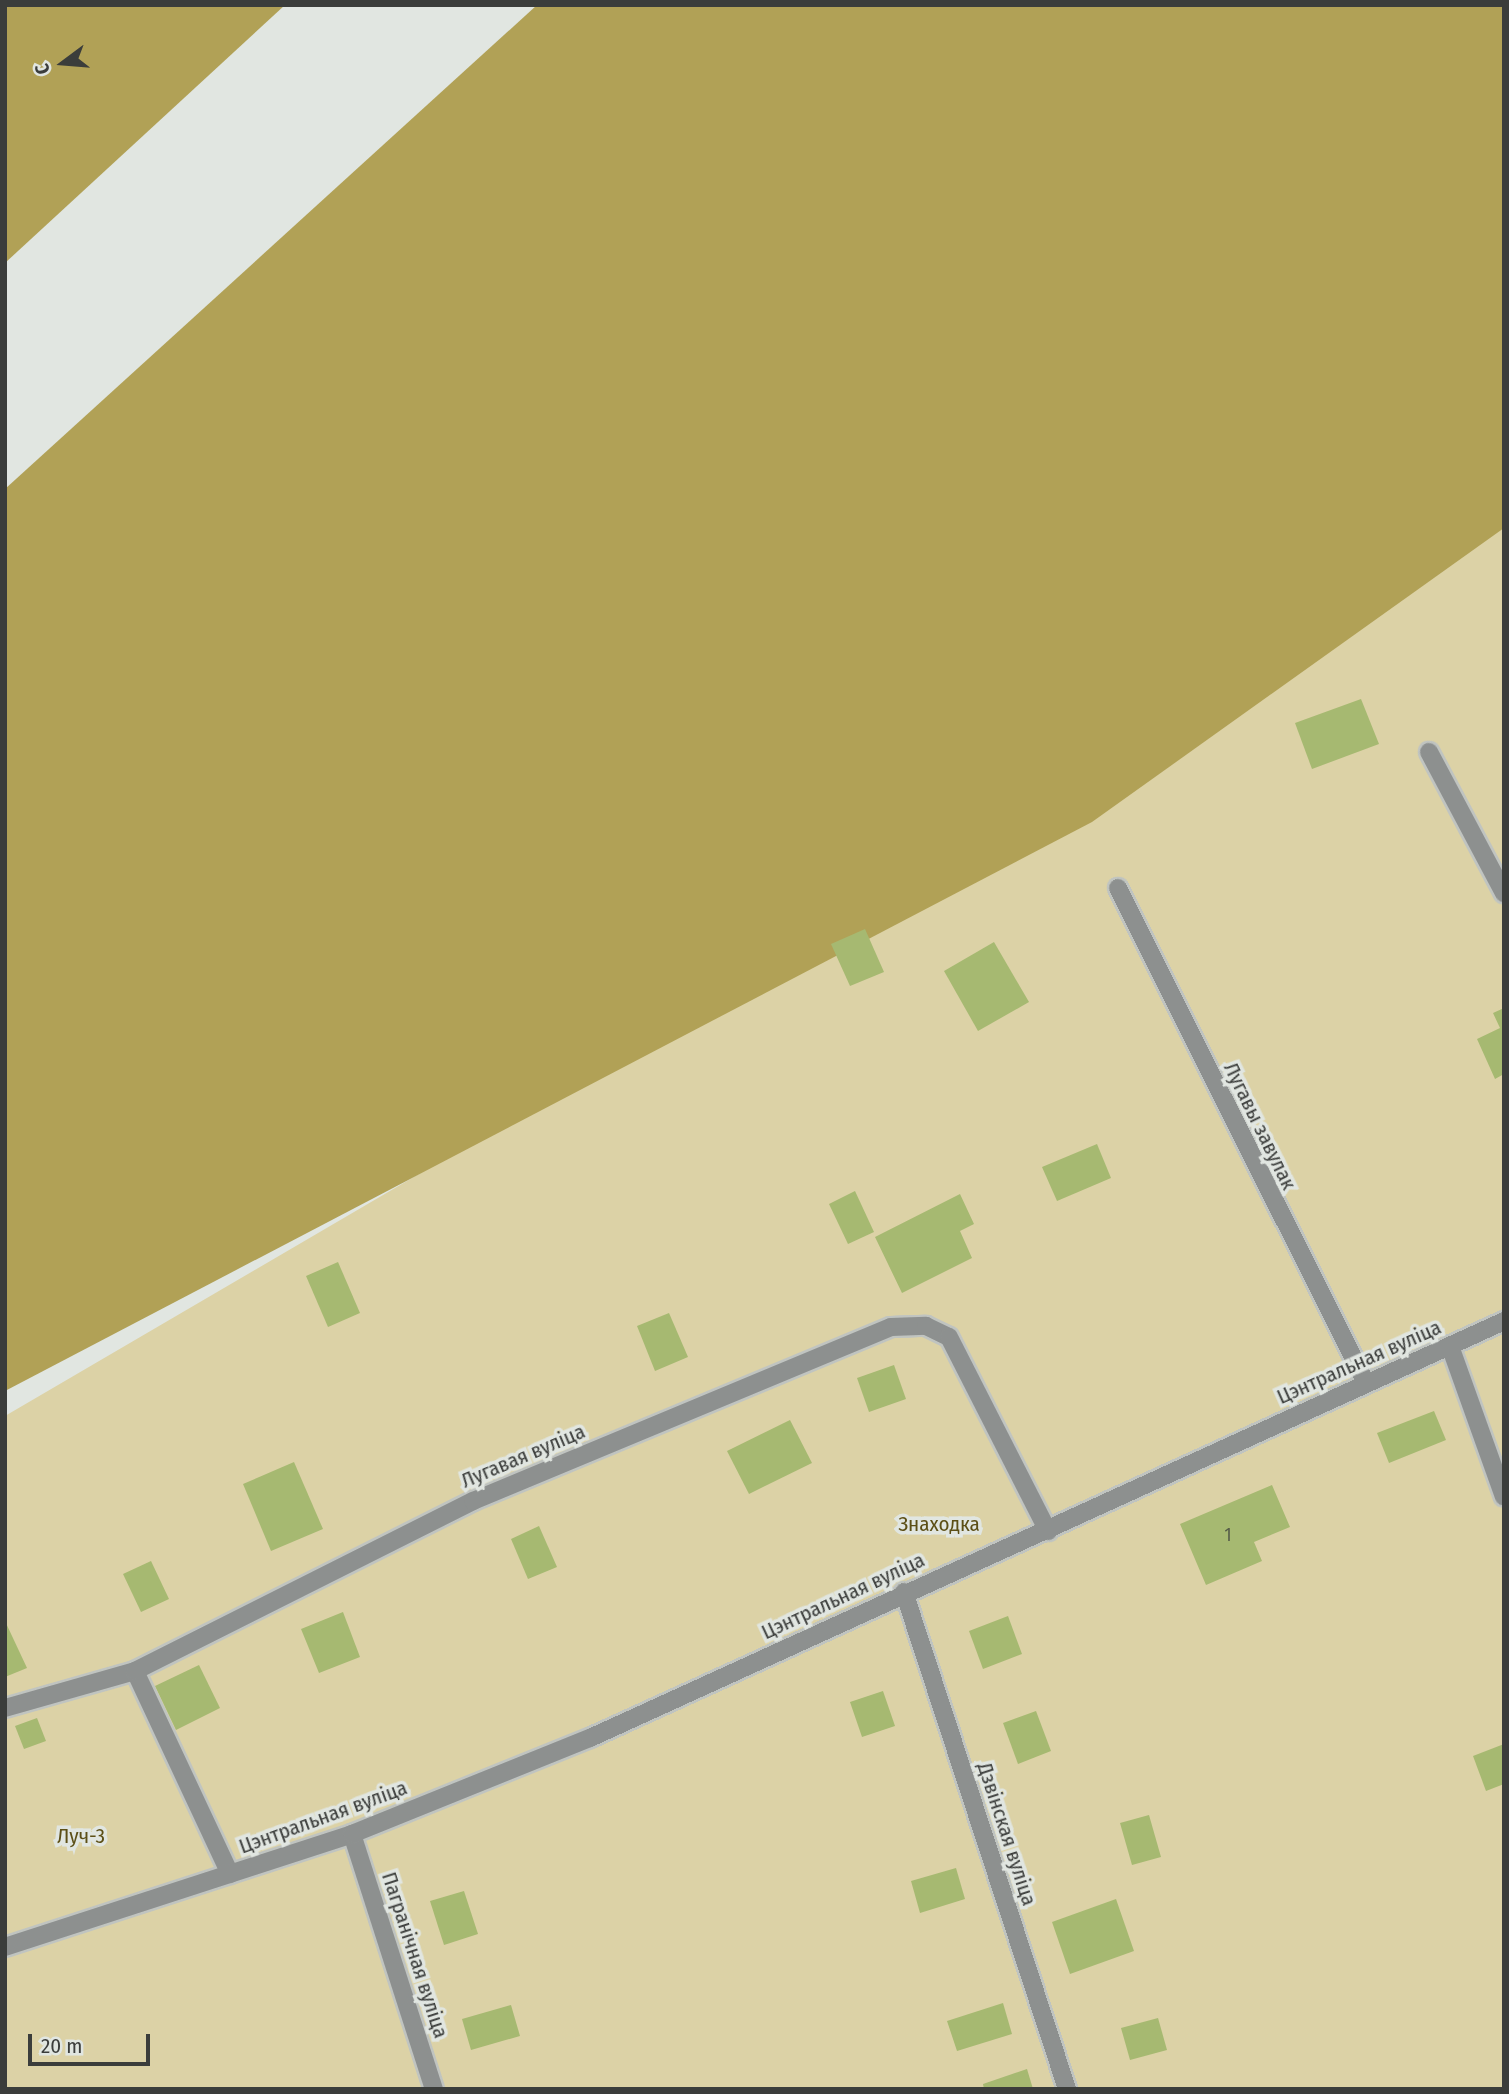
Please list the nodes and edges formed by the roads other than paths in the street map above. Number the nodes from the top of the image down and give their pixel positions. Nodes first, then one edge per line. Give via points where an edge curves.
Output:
1 (1429, 752) dead end
2 (1118, 888) dead end
3 (1504, 893) edge
4 (1504, 1321) edge
5 (1450, 1346) junction
6 (1366, 1383) junction
7 (1504, 1497) edge
8 (1048, 1531) junction
9 (904, 1592) junction
10 (135, 1671) junction
11 (5, 1708) edge
12 (352, 1834) junction
13 (230, 1874) junction
14 (5, 1947) edge
15 (434, 2089) edge
16 (1067, 2089) edge

1 - 3 street
2 - 6 street, Лугавы завулак
4 - 5 street, Цэнтральная вуліца
5 - 6 street, Цэнтральная вуліца
5 - 7 street
6 - 8 street, Цэнтральная вуліца
8 - 9 street, Цэнтральная вуліца
8 - 10 street, Лугавая вуліца via 949,1337 926,1326 891,1327 473,1501
9 - 12 street, Цэнтральная вуліца via 590,1738
9 - 16 street, Дзвінская вуліца
10 - 11 street, Лугавая вуліца
10 - 13 street
12 - 13 street, Цэнтральная вуліца
12 - 15 street, Пагранічная вуліца
13 - 14 street, Цэнтральная вуліца

